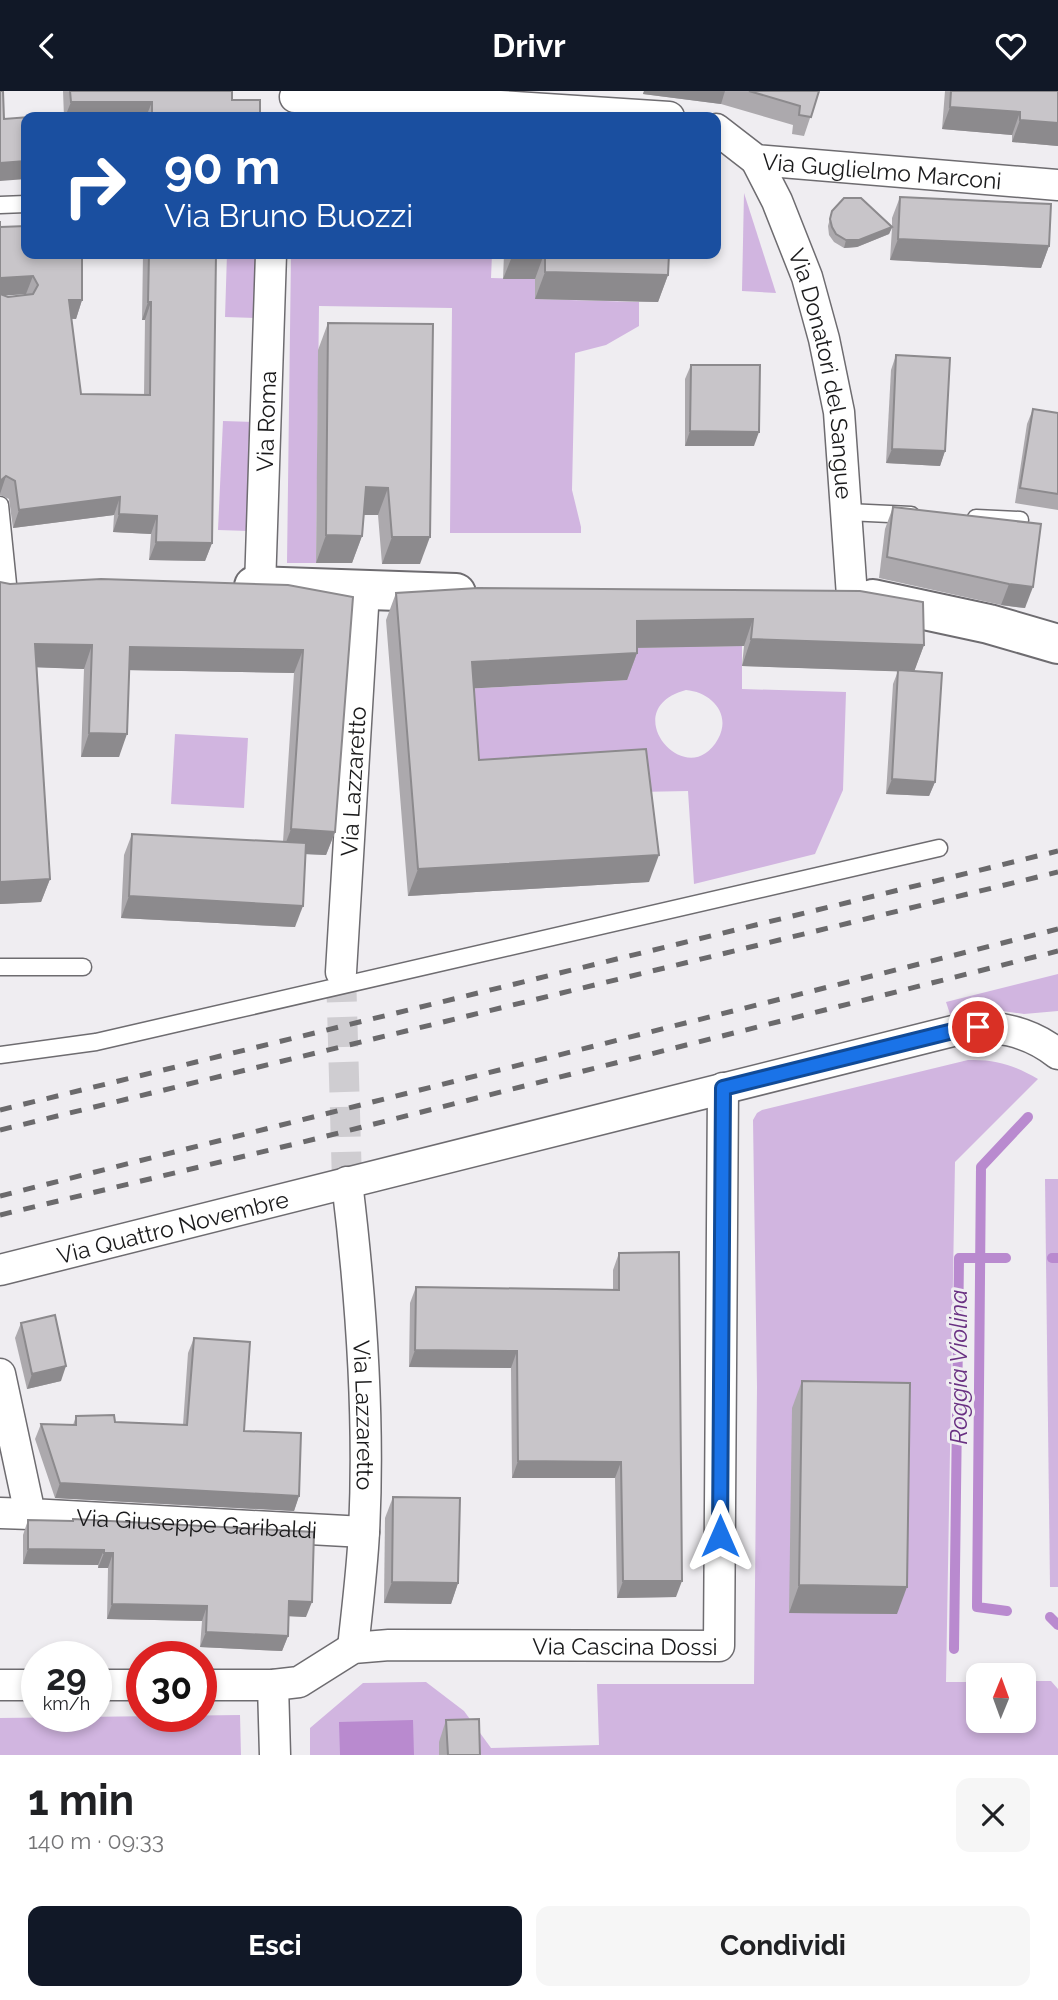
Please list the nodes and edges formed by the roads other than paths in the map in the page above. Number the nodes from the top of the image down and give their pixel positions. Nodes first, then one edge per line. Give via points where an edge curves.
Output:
1 (293, 102) edge
2 (584, 112) edge
3 (721, 133) edge
4 (756, 160) junction
5 (1058, 185) edge
6 (21, 204) edge
7 (0, 205) edge
8 (271, 259) edge
9 (0, 505) edge
10 (848, 512) junction
11 (927, 516) edge
12 (953, 517) edge
13 (1020, 520) edge
14 (46, 582) edge
15 (4, 585) edge
16 (219, 585) edge
17 (260, 587) junction
18 (364, 591) junction
19 (492, 593) edge
20 (834, 596) joint
21 (1058, 644) edge
22 (939, 848) dead end
23 (0, 967) edge
24 (83, 967) dead end
25 (341, 972) tunnel mouth
26 (1058, 1054) edge
27 (0, 1055) edge
28 (723, 1088) junction
29 (347, 1182) junction
30 (0, 1270) edge
31 (0, 1374) edge
32 (0, 1513) edge
33 (30, 1514) junction
34 (364, 1532) junction
35 (353, 1648) junction
36 (0, 1685) edge
37 (21, 1685) edge
38 (217, 1685) edge
39 (273, 1685) junction
40 (275, 1755) edge

1 - 2 street via 430,103
3 - 4 street, Via Guglielmo Marconi
4 - 5 street, Via Guglielmo Marconi
4 - 10 street, Via Donatori del Sangue via 777,201 816,305 839,412
6 - 7 lane
8 - 17 street, Via Roma
9 - 15 lane
10 - 11 lane
10 - 20 street, Via Donatori del Sangue
12 - 13 lane
14 - 15 street
16 - 17 street
17 - 18 street
18 - 19 street
18 - 25 street, Via Lazzaretto
20 - 21 street via 888,601
22 - 27 lane via 96,1042
23 - 24 lane
26 - 28 street, Via Quattro Novembre via 1021,1033 968,1028
28 - 29 street, Via Quattro Novembre
28 - 35 street, Via Cascina Dossi via 719,1646
29 - 30 street, Via Quattro Novembre
29 - 34 street, Via Lazzaretto via 365,1400
31 - 33 street
32 - 33 street, Via Giuseppe Garibaldi
33 - 34 street, Via Giuseppe Garibaldi
34 - 35 street, Via Lazzaretto
35 - 39 street via 299,1682
36 - 37 street
38 - 39 street
39 - 40 street

